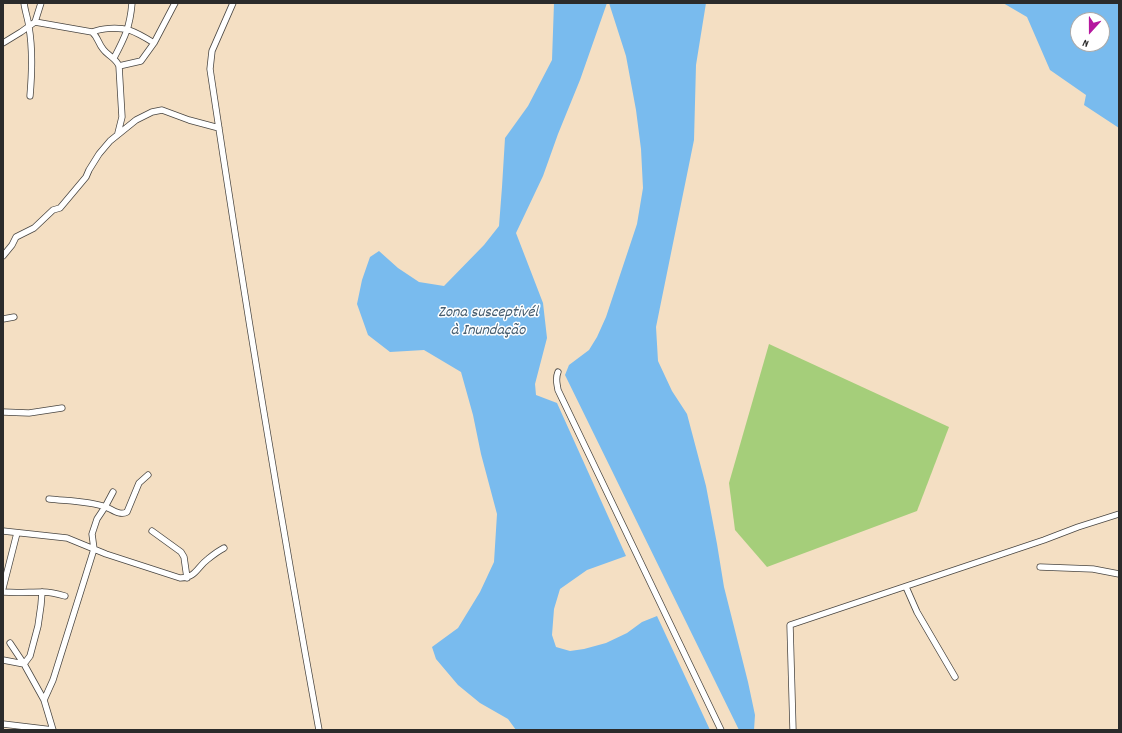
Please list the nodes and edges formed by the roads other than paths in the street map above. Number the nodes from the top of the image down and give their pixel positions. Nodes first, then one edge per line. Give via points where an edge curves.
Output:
1 (24, 3) edge
2 (41, 3) edge
3 (132, 3) edge
4 (175, 3) edge
5 (233, 3) edge
6 (35, 22) junction
7 (29, 27) junction
8 (127, 29) junction
9 (92, 32) junction
10 (3, 43) edge
11 (154, 43) junction
12 (114, 58) junction
13 (119, 66) junction
14 (30, 96) dead end
15 (219, 128) junction
16 (118, 133) junction
17 (3, 256) edge
18 (14, 317) dead end
19 (3, 319) edge
20 (558, 372) dead end
21 (62, 408) dead end
22 (3, 412) edge
23 (148, 475) dead end
24 (113, 492) dead end
25 (49, 499) dead end
26 (105, 507) junction
27 (1119, 514) edge
28 (152, 531) dead end
29 (3, 532) edge
30 (17, 533) junction
31 (224, 548) dead end
32 (94, 549) junction
33 (1040, 568) dead end
34 (1119, 574) edge
35 (187, 578) junction
36 (906, 587) junction
37 (3, 588) edge
38 (3, 592) edge
39 (42, 592) junction
40 (65, 596) dead end
41 (10, 643) dead end
42 (3, 660) edge
43 (24, 664) junction
44 (955, 677) dead end
45 (44, 700) junction
46 (3, 724) edge
47 (53, 730) edge
48 (319, 730) edge
49 (721, 730) edge
50 (792, 730) edge

1 - 7 street
2 - 6 street
3 - 8 street via 131,19
4 - 11 street
5 - 15 street via 212,51 210,69
6 - 7 street
6 - 9 street
7 - 10 street
7 - 14 street via 32,73
8 - 9 street via 100,29
8 - 11 street
8 - 12 street
9 - 12 street via 104,51
11 - 13 street via 141,60
12 - 13 street
13 - 16 street via 122,117
15 - 16 street via 162,110 141,117
15 - 48 street via 248,317
16 - 17 street via 99,154 86,177 60,208 53,210 34,228 16,237
18 - 19 street
20 - 49 street via 558,390
21 - 22 street via 29,413
23 - 26 street via 139,483 127,512 121,514
24 - 26 street
25 - 26 street
26 - 32 street via 97,519 92,534
27 - 36 street
28 - 35 street via 181,552
29 - 30 street
30 - 32 street via 62,537
30 - 37 street
31 - 35 street via 206,560
32 - 35 street via 180,578
32 - 45 street via 53,680
33 - 34 street via 1093,569
36 - 44 street via 917,612
36 - 50 street via 790,625
38 - 39 street
39 - 40 street
39 - 43 street via 38,626 30,656
41 - 43 street
42 - 43 street
43 - 45 street
45 - 47 street
46 - 47 street

